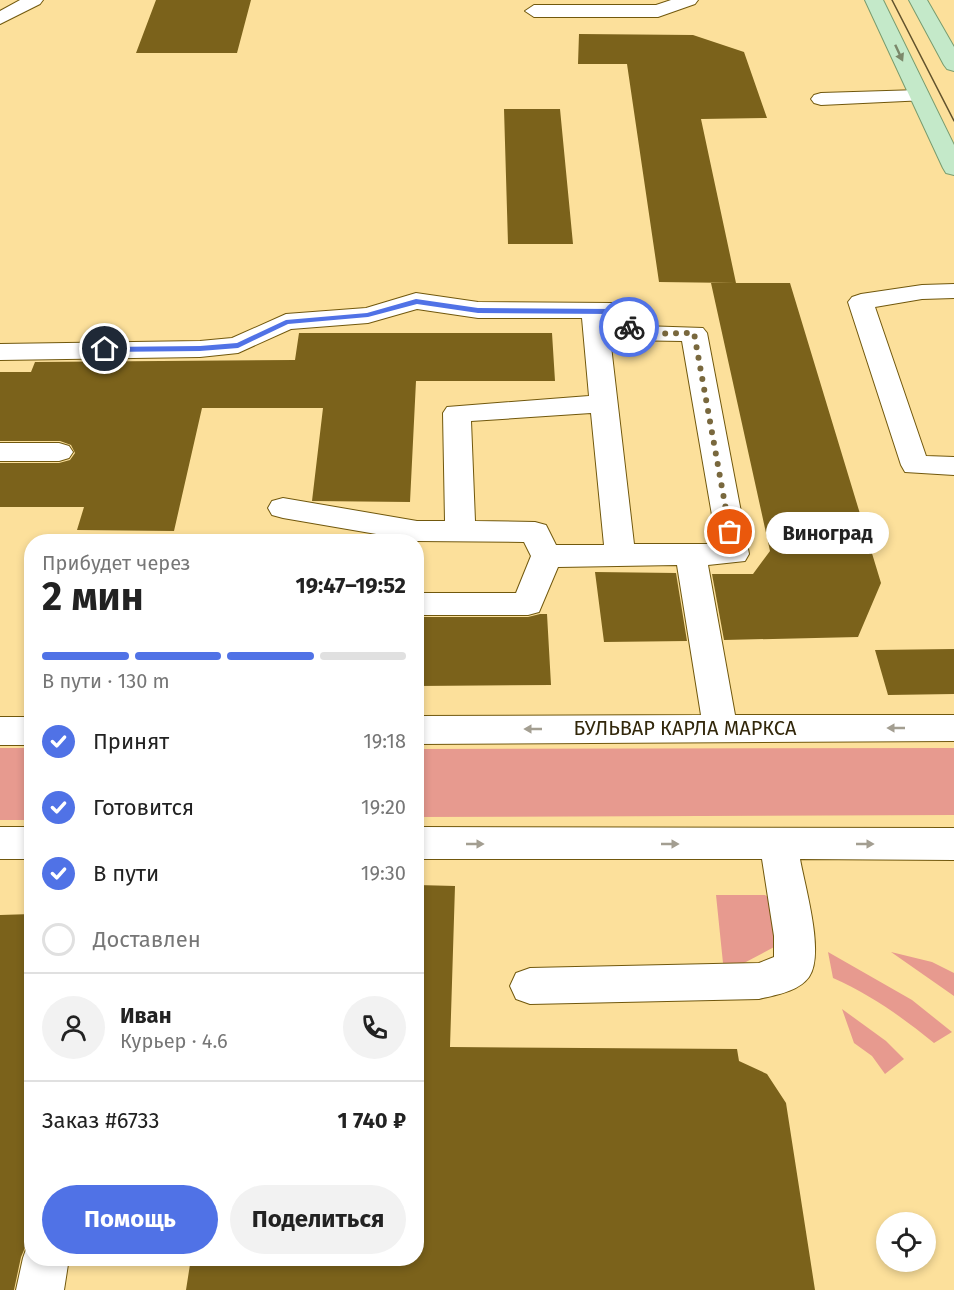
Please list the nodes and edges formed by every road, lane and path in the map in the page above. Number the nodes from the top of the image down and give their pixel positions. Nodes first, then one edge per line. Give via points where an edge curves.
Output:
1 (34, 0) edge
2 (689, 0) edge
3 (874, 0) edge
4 (918, 0) edge
5 (534, 11) dead end
6 (0, 18) edge
7 (954, 65) edge
8 (919, 96) junction
9 (821, 99) dead end
10 (954, 168) edge
11 (954, 291) edge
12 (595, 323) junction
13 (0, 352) edge
14 (604, 404) junction
15 (0, 452) edge
16 (59, 452) dead end
17 (954, 466) edge
18 (283, 508) dead end
19 (460, 532) junction
20 (692, 554) junction
21 (620, 555) junction
22 (546, 556) junction
23 (424, 604) edge
24 (720, 728) junction
25 (954, 728) edge
26 (424, 730) edge
27 (0, 731) edge
28 (24, 731) edge
29 (0, 843) edge
30 (24, 843) edge
31 (424, 843) edge
32 (778, 844) junction
33 (954, 844) edge
34 (530, 986) dead end
35 (44, 1266) edge
36 (40, 1290) edge

1 - 6 street
2 - 5 street via 658,11
3 -> 8 main road
4 - 7 main road
8 - 9 street
8 - 10 main road
11 - 17 street via 861,302 915,465
12 - 13 street via 416,301 368,315 286,322 238,345
12 - 14 street
12 - 20 street via 612,311 628,324 629,334 694,333 734,554
14 - 19 street via 457,412
14 - 21 street
15 - 16 street
18 - 19 street via 417,531
19 - 22 street via 535,532
20 - 21 street
20 - 24 street
21 - 22 street
22 - 23 street via 528,604
25 -> 24 street, БУЛЬВАР КАРЛА МАРКСА
24 -> 26 street, БУЛЬВАР КАРЛА МАРКСА
27 - 28 street
29 - 30 street
31 -> 32 street
32 -> 33 street
32 - 34 street via 794,936 794,965 782,975 716,984
35 - 36 street

